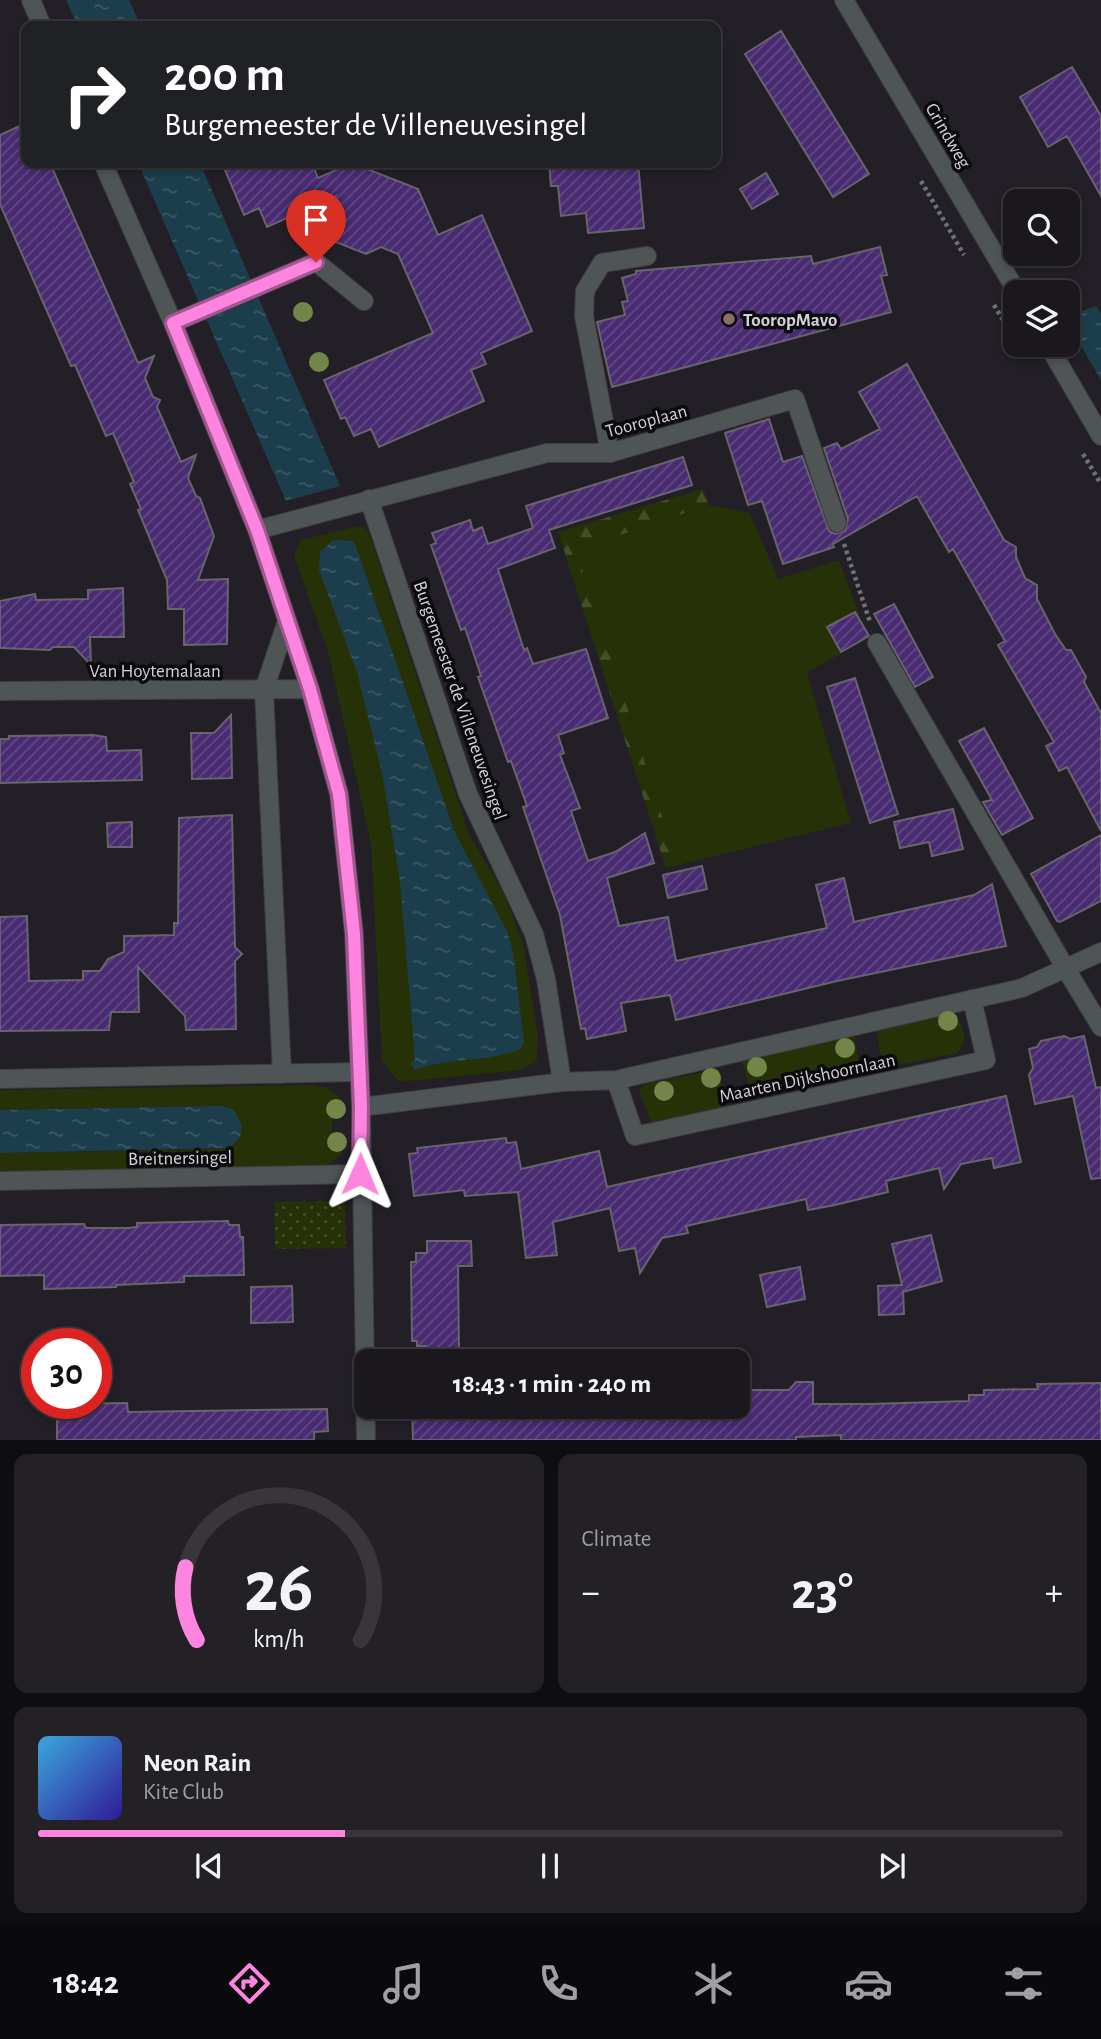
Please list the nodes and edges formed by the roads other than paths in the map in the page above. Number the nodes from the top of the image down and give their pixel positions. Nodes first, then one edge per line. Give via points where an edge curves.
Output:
1 (31, 0) edge
2 (844, 0) edge
3 (40, 21) edge
4 (105, 168) edge
5 (647, 256) dead end
6 (1010, 280) edge
7 (363, 301) dead end
8 (173, 323) junction
9 (1055, 357) edge
10 (1101, 436) edge
11 (610, 453) junction
12 (369, 499) junction
13 (837, 523) road end
14 (257, 530) junction
15 (286, 624) junction
16 (877, 643) road end
17 (310, 689) junction
18 (264, 690) junction
19 (0, 691) edge
20 (1101, 952) edge
21 (1066, 969) junction
22 (972, 999) junction
23 (1101, 1027) edge
24 (360, 1072) junction
25 (282, 1074) junction
26 (0, 1079) edge
27 (615, 1080) junction
28 (562, 1082) junction
29 (361, 1107) junction
30 (360, 1174) junction
31 (0, 1181) edge
32 (366, 1440) edge

1 - 3 street
2 - 6 street, Grindweg
4 - 8 street
5 - 11 street via 602,264 585,291 584,316
7 - 8 street via 316,262
8 - 14 street
9 - 10 street
11 - 12 street, Tooroplaan via 547,453
11 - 13 street, Tooroplaan via 794,399
12 - 14 street, Tooroplaan
12 - 28 street, Burgemeester de Villeneuvesingel via 468,794 534,934
14 - 15 street
15 - 17 street
15 - 18 street
16 - 21 street
17 - 18 street, Van Hoytemalaan
17 - 24 street via 339,794 354,934
18 - 19 street, Van Hoytemalaan
18 - 25 street
20 - 21 street, Maarten Dijkshoornlaan
21 - 22 street, Maarten Dijkshoornlaan via 1022,988
21 - 23 street
22 - 27 street, Maarten Dijkshoornlaan
22 - 27 street, Maarten Dijkshoornlaan via 986,1060 635,1136
24 - 25 street
24 - 29 street
25 - 26 street
27 - 28 street, Maarten Dijkshoornlaan
28 - 29 street
29 - 30 street
30 - 31 street, Breitnersingel
30 - 32 street

